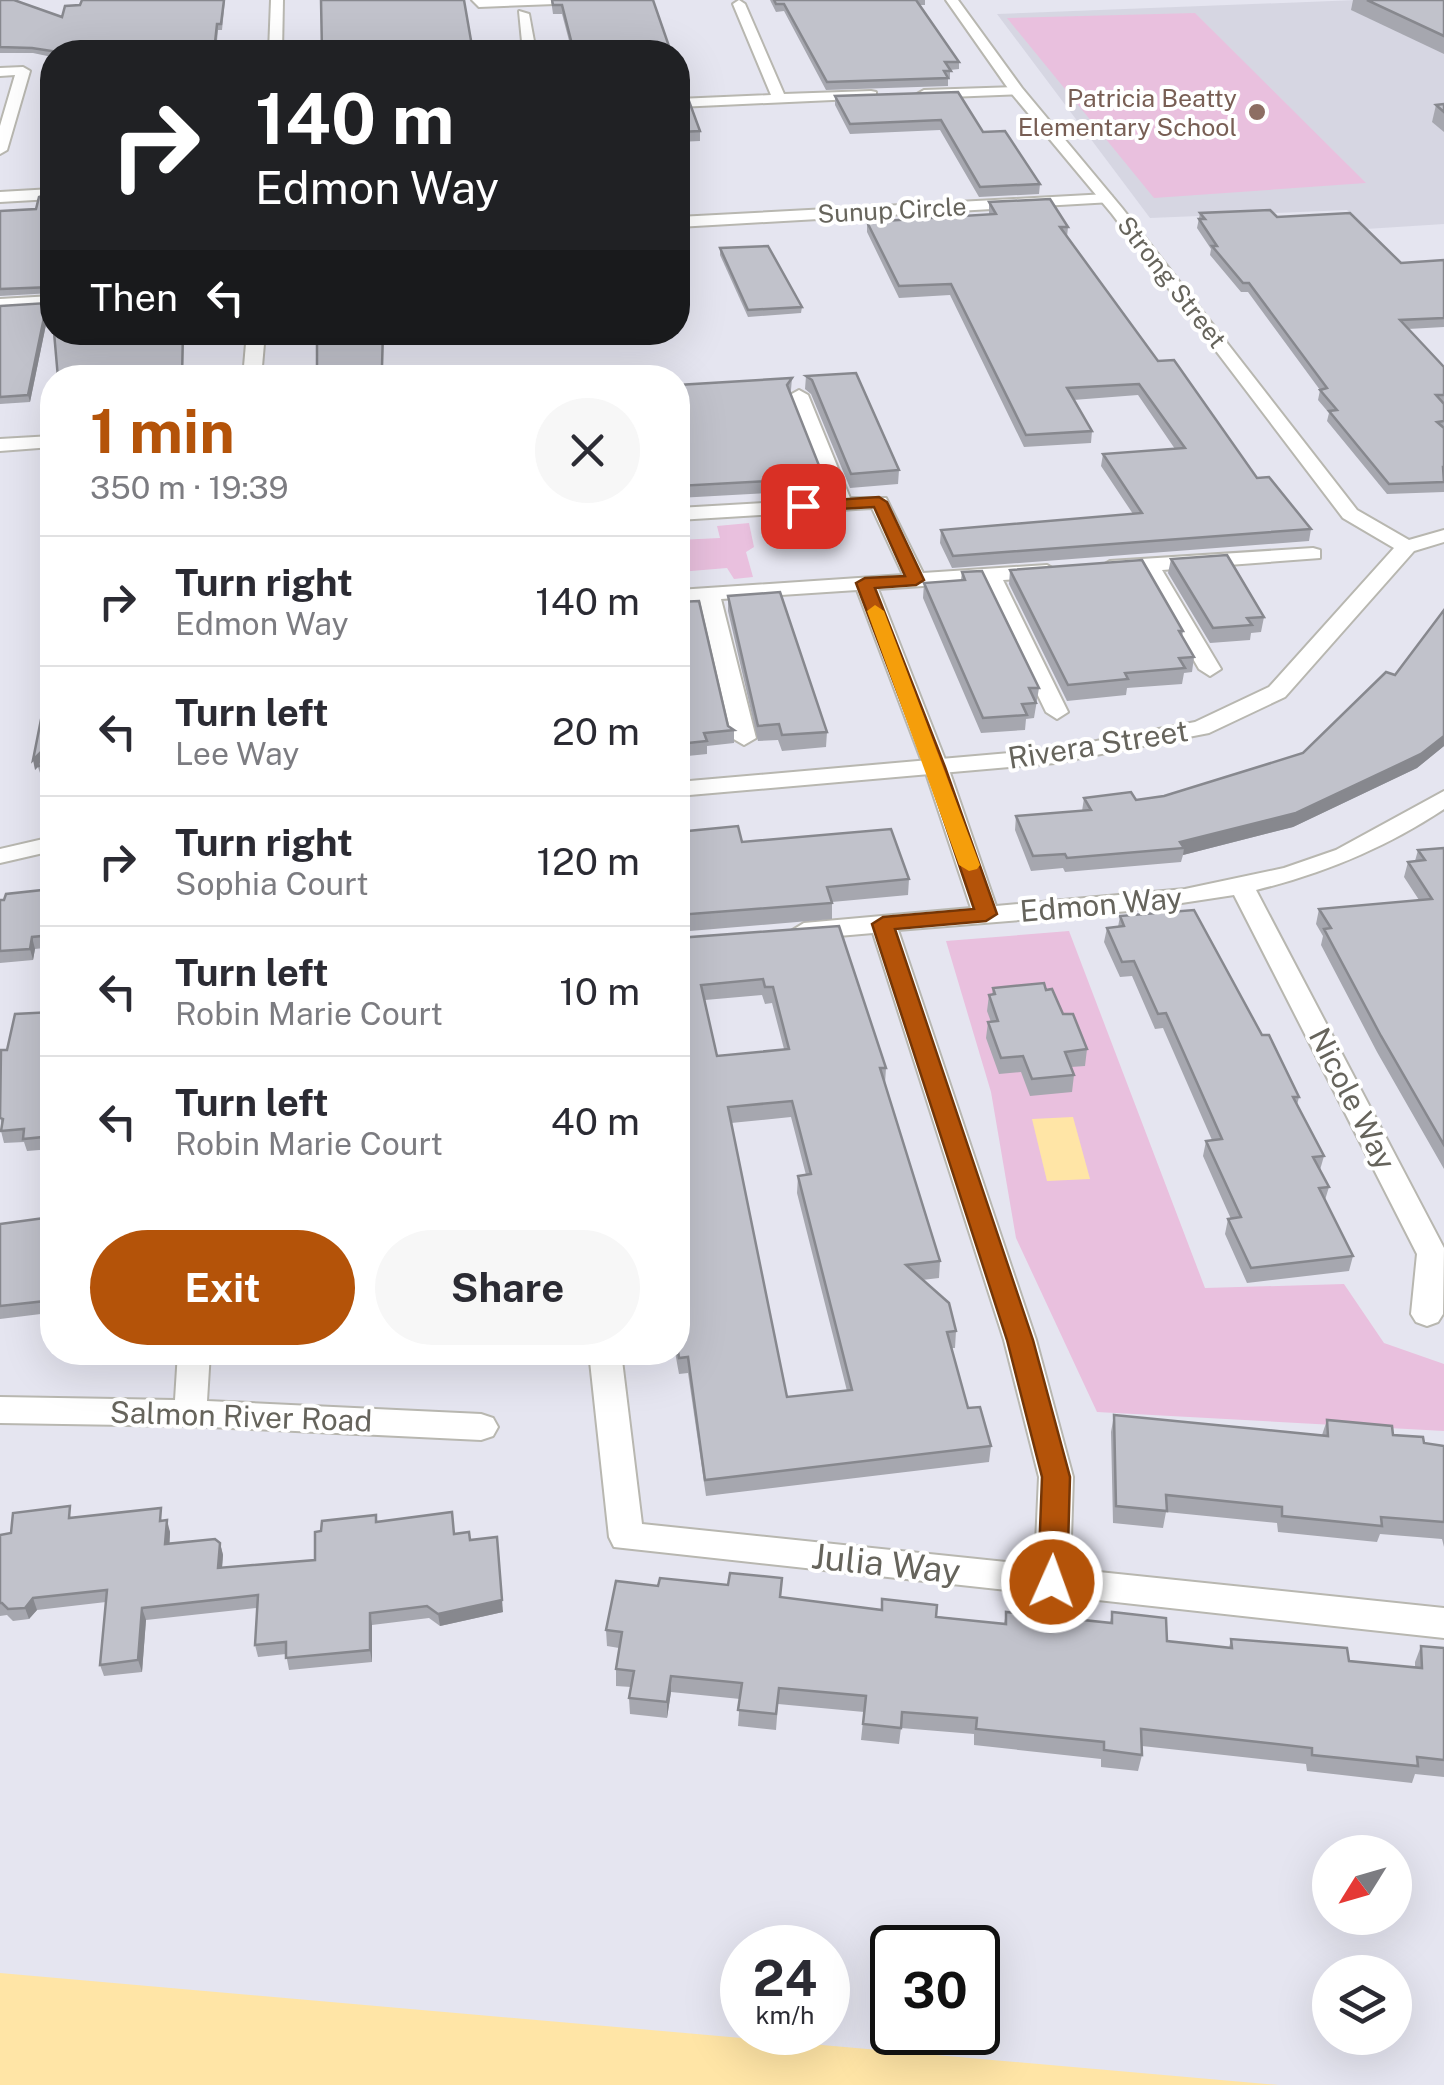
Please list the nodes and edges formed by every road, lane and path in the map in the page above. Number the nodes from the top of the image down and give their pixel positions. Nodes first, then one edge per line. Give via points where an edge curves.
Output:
1 (276, 0) edge
2 (555, 0) edge
3 (952, 0) edge
4 (478, 2) edge
5 (738, 4) dead end
6 (523, 14) dead end
7 (276, 40) edge
8 (528, 40) edge
9 (0, 72) edge
10 (1017, 91) junction
11 (898, 94) edge
12 (878, 95) edge
13 (779, 98) junction
14 (690, 102) edge
15 (0, 150) edge
16 (40, 195) edge
17 (0, 197) edge
18 (1107, 199) junction
19 (690, 221) edge
20 (40, 302) edge
21 (0, 304) edge
22 (798, 396) dead end
23 (40, 443) edge
24 (0, 446) edge
25 (843, 504) junction
26 (690, 513) edge
27 (1444, 536) edge
28 (1407, 547) junction
29 (1313, 554) dead end
30 (1150, 564) junction
31 (990, 575) junction
32 (916, 580) junction
33 (865, 583) junction
34 (709, 594) junction
35 (690, 595) edge
36 (1210, 669) dead end
37 (1057, 712) dead end
38 (744, 738) dead end
39 (936, 767) junction
40 (690, 788) edge
41 (1444, 798) edge
42 (40, 847) edge
43 (0, 856) edge
44 (1243, 889) junction
45 (986, 914) junction
46 (883, 924) junction
47 (771, 934) edge
48 (1426, 1314) dead end
49 (193, 1365) edge
50 (606, 1365) edge
51 (0, 1410) edge
52 (190, 1413) junction
53 (481, 1427) dead end
54 (1052, 1582) junction
55 (1444, 1623) edge

1 - 7 street
2 - 4 street
3 - 10 street, Strong Street
5 - 13 street
6 - 8 street
9 - 15 street via 23,71
10 - 11 street
10 - 18 street, Strong Street
12 - 13 street
13 - 14 street
16 - 17 street
18 - 19 street, Sunup Circle
18 - 28 street, Strong Street via 1350,514
20 - 21 street
22 - 25 street
23 - 24 street
25 - 26 street
25 - 32 street via 879,502
27 - 28 street, Rivera Street
28 - 39 street, Rivera Street via 1278,692 1216,721 1055,756
29 - 30 street
30 - 31 street
30 - 36 street
31 - 32 street
31 - 37 street
32 - 33 street
33 - 34 street
33 - 39 street
34 - 35 street
34 - 38 street
39 - 40 street, Rivera Street
39 - 45 street
41 - 44 street, Edmon Way via 1308,870
42 - 43 street
44 - 45 street, Edmon Way
44 - 48 street, Nicole Way via 1432,1254
45 - 46 street, Edmon Way
46 - 47 street, Edmon Way
46 - 54 street via 1020,1340 1056,1477
49 - 52 street
50 - 54 street, Julia Way via 626,1537
51 - 52 street, Salmon River Road
52 - 53 street, Salmon River Road
54 - 55 street, Julia Way

